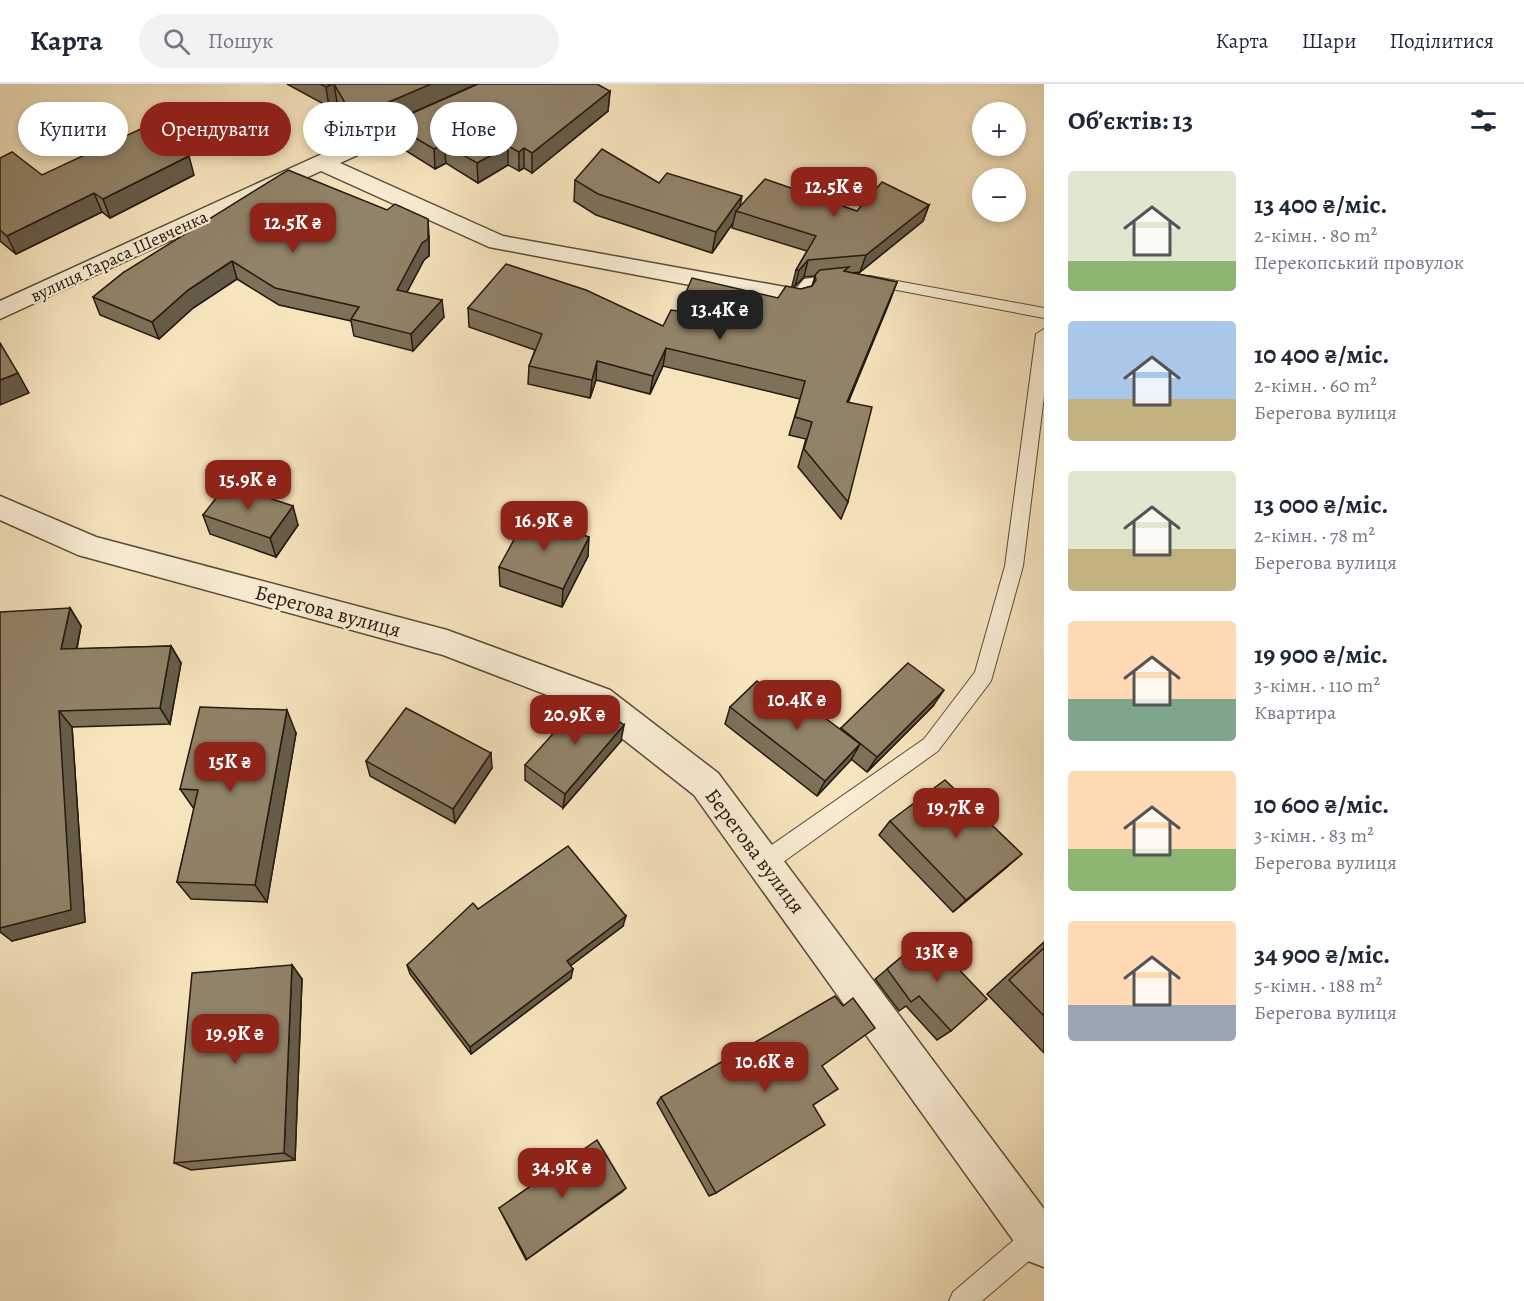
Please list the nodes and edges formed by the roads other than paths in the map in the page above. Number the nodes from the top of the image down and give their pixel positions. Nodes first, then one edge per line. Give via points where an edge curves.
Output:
1 (501, 84) edge
2 (321, 163) junction
3 (796, 297) joint
4 (0, 311) edge
5 (1044, 313) edge
6 (1044, 334) edge
7 (0, 507) edge
8 (764, 864) junction
9 (1041, 1241) edge
10 (962, 1301) edge

1 - 2 street, вулиця Тараса Шевченка
2 - 3 street via 497,242
2 - 4 street, вулиця Тараса Шевченка
3 - 5 lane via 809,282 854,278
6 - 8 lane via 1014,566 984,675 931,745
7 - 8 street, Берегова вулиця via 89,547 447,643 598,700 706,784
8 - 9 street, Берегова вулиця
9 - 10 lane

